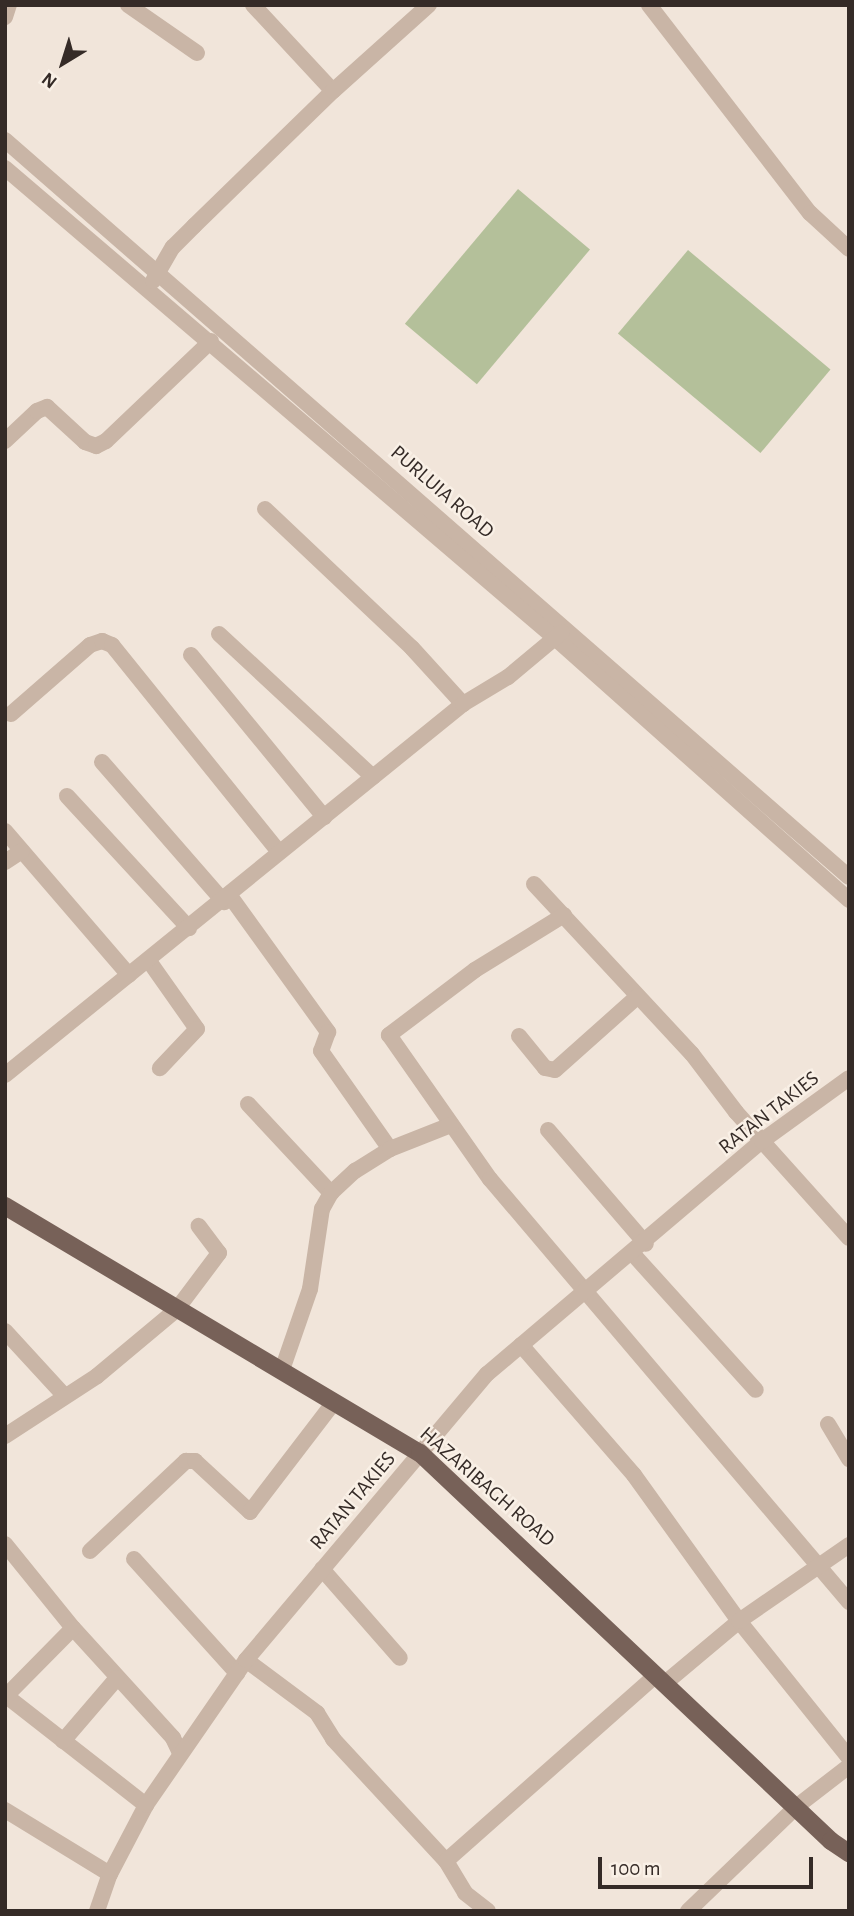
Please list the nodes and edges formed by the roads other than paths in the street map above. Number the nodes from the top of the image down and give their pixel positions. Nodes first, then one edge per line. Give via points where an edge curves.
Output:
1 (9, 5) edge
2 (128, 5) edge
3 (253, 5) edge
4 (429, 5) edge
5 (649, 5) edge
6 (5, 17) edge
7 (197, 53) dead end
8 (333, 91) junction
9 (5, 140) edge
10 (5, 167) edge
11 (849, 250) edge
12 (159, 274) junction
13 (148, 289) junction
14 (211, 341) junction
15 (5, 441) edge
16 (265, 509) dead end
17 (561, 633) junction
18 (219, 634) dead end
19 (191, 655) dead end
20 (463, 704) junction
21 (10, 714) dead end
22 (102, 762) dead end
23 (373, 776) junction
24 (67, 796) dead end
25 (324, 817) junction
26 (5, 831) edge
27 (22, 852) junction
28 (279, 852) junction
29 (5, 862) edge
30 (849, 877) edge
31 (534, 884) dead end
32 (227, 899) junction
33 (849, 900) edge
34 (564, 915) junction
35 (189, 928) junction
36 (149, 961) junction
37 (129, 975) junction
38 (637, 997) junction
39 (519, 1036) dead end
40 (160, 1068) dead end
41 (5, 1075) edge
42 (849, 1078) edge
43 (248, 1104) dead end
44 (451, 1125) junction
45 (548, 1130) dead end
46 (762, 1141) junction
47 (390, 1149) junction
48 (331, 1193) junction
49 (5, 1206) edge
50 (199, 1226) dead end
51 (849, 1238) edge
52 (639, 1249) junction
53 (585, 1290) junction
54 (177, 1309) junction
55 (5, 1331) edge
56 (520, 1345) junction
57 (282, 1370) junction
58 (756, 1390) dead end
59 (63, 1394) junction
60 (334, 1402) junction
61 (828, 1424) dead end
62 (5, 1436) edge
63 (420, 1453) junction
64 (849, 1459) edge
65 (5, 1544) edge
66 (849, 1545) edge
67 (90, 1551) dead end
68 (134, 1559) dead end
69 (816, 1564) junction
70 (322, 1569) junction
71 (849, 1602) edge
72 (739, 1621) junction
73 (73, 1628) junction
74 (400, 1657) dead end
75 (241, 1667) junction
76 (117, 1678) junction
77 (659, 1680) junction
78 (6, 1695) edge
79 (63, 1741) junction
80 (180, 1753) junction
81 (849, 1758) edge
82 (849, 1766) edge
83 (146, 1805) junction
84 (796, 1807) junction
85 (5, 1810) edge
86 (849, 1853) edge
87 (446, 1861) junction
88 (110, 1874) junction
89 (97, 1911) edge
90 (488, 1911) edge
91 (688, 1911) edge

1 - 6 street
2 - 7 street
3 - 8 street
4 - 8 street
5 - 11 street via 810,213
8 - 12 street via 173,247
9 - 12 street, PURLUIA ROAD
10 - 13 street, PURLUIA ROAD
12 - 13 street
12 - 17 street, PURLUIA ROAD
13 - 14 street, PURLUIA ROAD
14 - 15 street via 96,446 85,442 47,407
14 - 17 street, PURLUIA ROAD
16 - 20 street via 412,648
17 - 20 street via 508,677
17 - 30 street, PURLUIA ROAD
17 - 33 street, PURLUIA ROAD
18 - 23 street
19 - 25 street
20 - 23 street
21 - 28 street via 90,645 102,641 113,645
22 - 32 street
23 - 25 street
24 - 35 street
25 - 28 street
26 - 27 street
27 - 29 street
27 - 37 street
28 - 32 street
31 - 34 street
32 - 35 street
32 - 47 street via 328,1032 321,1051
34 - 38 street
34 - 44 street via 475,970 390,1035
35 - 36 street
36 - 37 street
36 - 40 street via 197,1029
37 - 41 street
38 - 39 street via 555,1070 545,1068
38 - 46 street via 692,1054
42 - 46 street, RATAN TAKIES
43 - 48 street
44 - 47 street
44 - 53 street
45 - 52 street
46 - 51 street
46 - 52 street, RATAN TAKIES
47 - 48 street
48 - 57 street via 322,1209 310,1289
49 - 54 main road, HAZARIBAGH ROAD
50 - 54 street via 219,1253
52 - 53 street, RATAN TAKIES
52 - 58 street
53 - 56 street, RATAN TAKIES
53 - 69 street
54 - 57 main road, HAZARIBAGH ROAD
54 - 59 street via 148,1338
55 - 59 street
56 - 63 street, RATAN TAKIES via 487,1374
56 - 72 street via 634,1475
57 - 60 main road, HAZARIBAGH ROAD
59 - 62 street
60 - 63 main road, HAZARIBAGH ROAD
60 - 67 street via 250,1513 195,1461 186,1461
61 - 64 street
63 - 70 street, RATAN TAKIES
63 - 77 main road, HAZARIBAGH ROAD
65 - 73 street
66 - 69 street
68 - 75 street
69 - 71 street
69 - 72 street
70 - 74 street
70 - 75 street, RATAN TAKIES
72 - 77 street
72 - 81 street
73 - 76 street
73 - 78 street
75 - 80 street, RATAN TAKIES
75 - 87 street via 317,1713 332,1739
76 - 79 street
76 - 80 street via 173,1738
77 - 84 main road, HAZARIBAGH ROAD
77 - 87 street
78 - 79 street
79 - 83 street
80 - 83 street, RATAN TAKIES
82 - 84 street
83 - 88 street, RATAN TAKIES
84 - 86 main road, HAZARIBAGH ROAD
84 - 91 street
85 - 88 street
87 - 90 street via 465,1893
88 - 89 street, RATAN TAKIES

